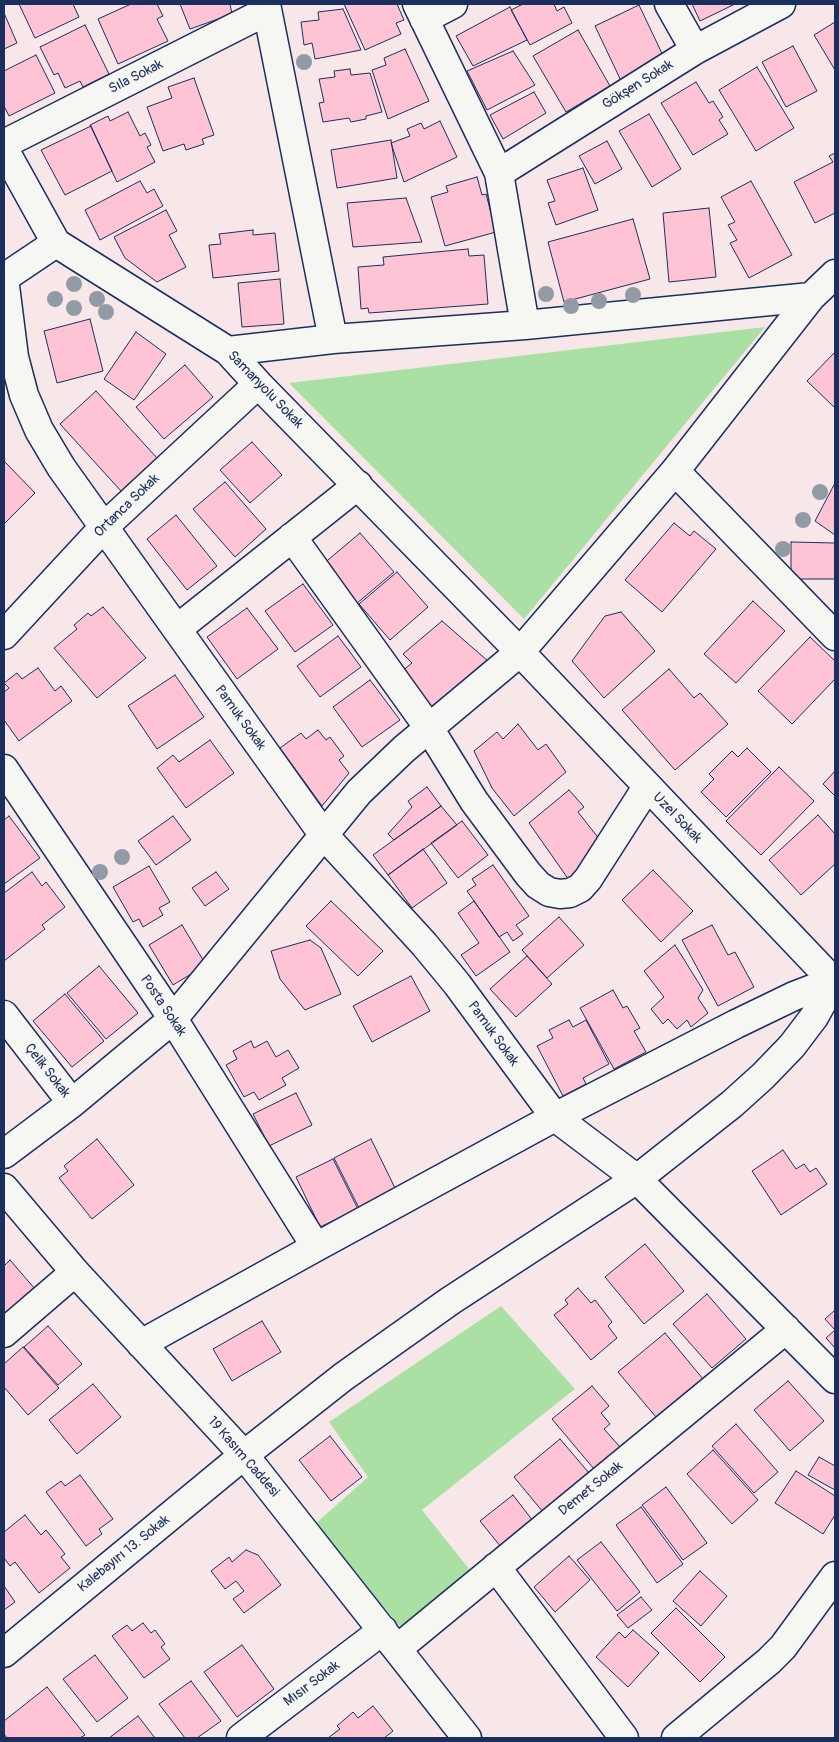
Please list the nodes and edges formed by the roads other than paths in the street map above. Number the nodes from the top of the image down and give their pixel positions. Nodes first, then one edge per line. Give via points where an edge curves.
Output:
1 (453, 4) edge
2 (669, 4) edge
3 (781, 4) edge
4 (267, 7) edge
5 (421, 11) edge
6 (695, 50) junction
7 (4, 144) edge
8 (4, 149) edge
9 (499, 173) junction
10 (56, 243) junction
11 (835, 274) edge
12 (4, 278) edge
13 (811, 297) junction
14 (525, 325) junction
15 (333, 339) junction
16 (228, 351) junction
17 (258, 384) junction
18 (675, 471) junction
19 (358, 485) junction
20 (104, 527) junction
21 (292, 537) junction
22 (832, 626) edge
23 (177, 630) junction
24 (4, 635) edge
25 (520, 652) junction
26 (429, 728) junction
27 (4, 769) edge
28 (647, 787) junction
29 (323, 834) junction
30 (835, 981) edge
31 (4, 1014) edge
32 (173, 1019) junction
33 (72, 1103) junction
34 (555, 1117) junction
35 (4, 1154) edge
36 (637, 1179) junction
37 (4, 1188) edge
38 (316, 1247) junction
39 (75, 1272) junction
40 (786, 1329) junction
41 (4, 1333) edge
42 (142, 1344) junction
43 (835, 1379) edge
44 (244, 1455) junction
45 (496, 1567) junction
46 (835, 1576) edge
47 (390, 1639) junction
48 (4, 1653) edge
49 (241, 1738) edge
50 (467, 1738) edge
51 (624, 1738) edge
52 (676, 1738) edge

1 - 5 street
2 - 6 street
3 - 6 street, Gökşen Sokak
4 - 7 street, Sıla Sokak
4 - 15 street
5 - 9 street
6 - 9 street, Gökşen Sokak
8 - 10 street, Samanyolu Sokak
9 - 14 street
10 - 12 street
10 - 16 street, Samanyolu Sokak
11 - 13 street
12 - 20 street, Pamuk Sokak via 14,357 28,404 61,467
13 - 14 street
13 - 18 street
14 - 15 street
15 - 16 street
16 - 17 street, Samanyolu Sokak
17 - 19 street, Samanyolu Sokak
17 - 20 street, Ortanca Sokak
18 - 22 street
18 - 25 street
19 - 21 street
19 - 25 street, Samanyolu Sokak
20 - 23 street, Pamuk Sokak
20 - 24 street, Ortanca Sokak
21 - 23 street
21 - 26 street
23 - 29 street, Pamuk Sokak
25 - 26 street
25 - 28 street, Uzel Sokak
26 - 28 street via 495,830 528,874 549,892 570,893 580,888
26 - 29 street via 375,775
27 - 32 street, Posta Sokak
28 - 30 street, Uzel Sokak
29 - 32 street
29 - 34 street, Pamuk Sokak via 457,984
30 - 34 street via 794,996 736,1024
30 - 36 street, Kalebayırı 13. Sokak via 814,1017 763,1076
31 - 33 street, Çelik Sokak
32 - 33 street
32 - 38 street, Posta Sokak
33 - 35 street
34 - 36 street, Pamuk Sokak
34 - 38 street
36 - 40 street, Pamuk Sokak
36 - 44 street, Kalebayırı 13. Sokak via 443,1306 343,1377
37 - 39 street, 19 Kasım Caddesi
38 - 42 street
39 - 41 street
39 - 42 street, 19 Kasım Caddesi
40 - 43 street, Pamuk Sokak
40 - 45 street, Demet Sokak
42 - 44 street, 19 Kasım Caddesi
44 - 47 street, 19 Kasım Caddesi
44 - 48 street, Kalebayırı 13. Sokak
45 - 47 street, Demet Sokak
45 - 51 street
46 - 52 street via 769,1662
47 - 49 street, Mısır Sokak
47 - 50 street, 19 Kasım Caddesi

